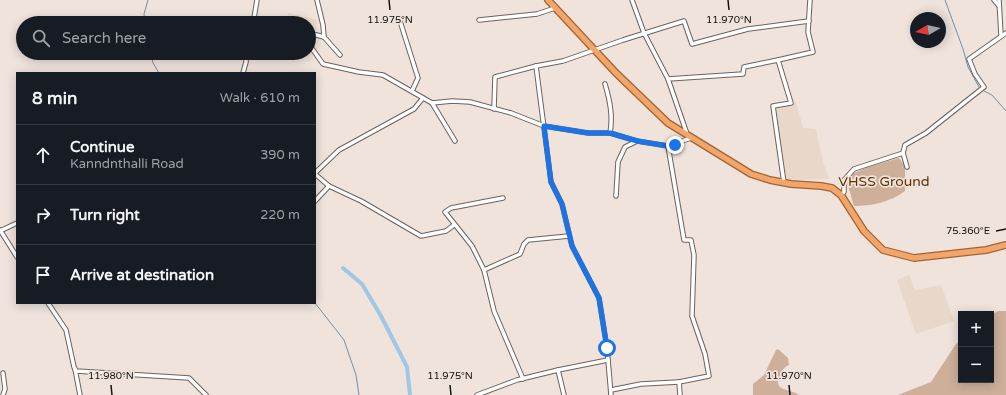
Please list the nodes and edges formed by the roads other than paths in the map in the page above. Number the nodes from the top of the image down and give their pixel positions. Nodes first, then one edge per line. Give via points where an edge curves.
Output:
1 (258, 0) edge
2 (317, 0) edge
3 (548, 0) edge
4 (632, 0) edge
5 (810, 0) edge
6 (994, 0) edge
7 (999, 0) edge
8 (1000, 7) junction
9 (555, 8) junction
10 (254, 16) edge
11 (479, 20) dead end
12 (809, 21) junction
13 (400, 22) dead end
14 (644, 33) junction
15 (1006, 33) edge
16 (316, 35) edge
17 (1001, 35) junction
18 (324, 37) junction
19 (594, 50) junction
20 (316, 55) edge
21 (340, 55) dead end
22 (245, 60) edge
23 (778, 60) junction
24 (536, 66) junction
25 (243, 72) edge
26 (668, 80) junction
27 (605, 84) dead end
28 (412, 91) junction
29 (423, 98) junction
30 (432, 103) junction
31 (494, 108) junction
32 (544, 126) junction
33 (610, 133) junction
34 (689, 137) junction
35 (455, 141) dead end
36 (637, 141) junction
37 (668, 146) junction
38 (903, 154) junction
39 (907, 167) dead end
40 (316, 173) edge
41 (316, 175) edge
42 (784, 183) junction
43 (329, 186) junction
44 (841, 195) junction
45 (616, 196) dead end
46 (503, 198) dead end
47 (316, 200) edge
48 (16, 223) edge
49 (454, 225) junction
50 (0, 231) edge
51 (569, 236) junction
52 (1006, 245) edge
53 (16, 255) edge
54 (484, 270) junction
55 (49, 304) edge
56 (608, 360) junction
57 (75, 369) junction
58 (558, 370) junction
59 (3, 373) dead end
60 (523, 379) junction
61 (679, 382) junction
62 (611, 390) junction
63 (3, 395) edge
64 (80, 395) edge
65 (206, 395) edge
66 (477, 395) edge
67 (564, 395) edge
68 (611, 395) edge
69 (680, 395) edge

1 - 10 street
2 - 18 street
3 - 9 highway
4 - 14 street
5 - 12 street
6 - 8 street
7 - 8 street
8 - 17 street
9 - 11 street via 537,14
9 - 19 highway
12 - 14 street via 748,29 692,44 684,21
12 - 23 street via 808,32 813,52
13 - 28 street via 418,78
14 - 19 street
14 - 26 street
15 - 17 street
16 - 18 street
17 - 38 street via 970,59 975,74 984,87 926,133 905,144
18 - 21 street
19 - 24 street via 563,61
19 - 34 highway via 658,114
20 - 28 street via 322,64 383,75
22 - 25 street
23 - 26 street via 744,67 743,74
23 - 42 street via 791,103 773,106
24 - 31 street via 495,77
24 - 32 street
26 - 34 street
27 - 33 street via 611,106
28 - 29 street
29 - 30 street
29 - 40 street via 414,109 339,150
30 - 31 street via 470,102
30 - 35 street
31 - 32 street
32 - 33 street via 588,133
32 - 51 street via 551,182 562,204
33 - 36 street
34 - 37 street
34 - 42 highway via 751,174
36 - 37 street
36 - 45 street via 625,147 618,162
37 - 61 street via 684,240 691,240 694,255 692,316 705,354 709,376
38 - 39 street
38 - 44 street via 854,169 844,180 844,192
41 - 43 street
42 - 44 highway via 832,188
43 - 47 street
43 - 49 street via 361,201 421,236 446,231
44 - 52 highway via 864,232 874,243 883,250 897,255 914,258 986,250
46 - 49 street via 451,208 445,212
48 - 50 street
49 - 54 street via 472,246
50 - 53 street
51 - 54 street via 528,240 520,254
51 - 56 street via 599,298
54 - 60 street via 494,310
55 - 57 street via 66,330
56 - 58 street
56 - 62 street
57 - 64 street
57 - 65 street via 189,378
58 - 60 street
58 - 67 street
59 - 63 street
60 - 66 street
61 - 62 street via 641,384
61 - 69 street
62 - 68 street

